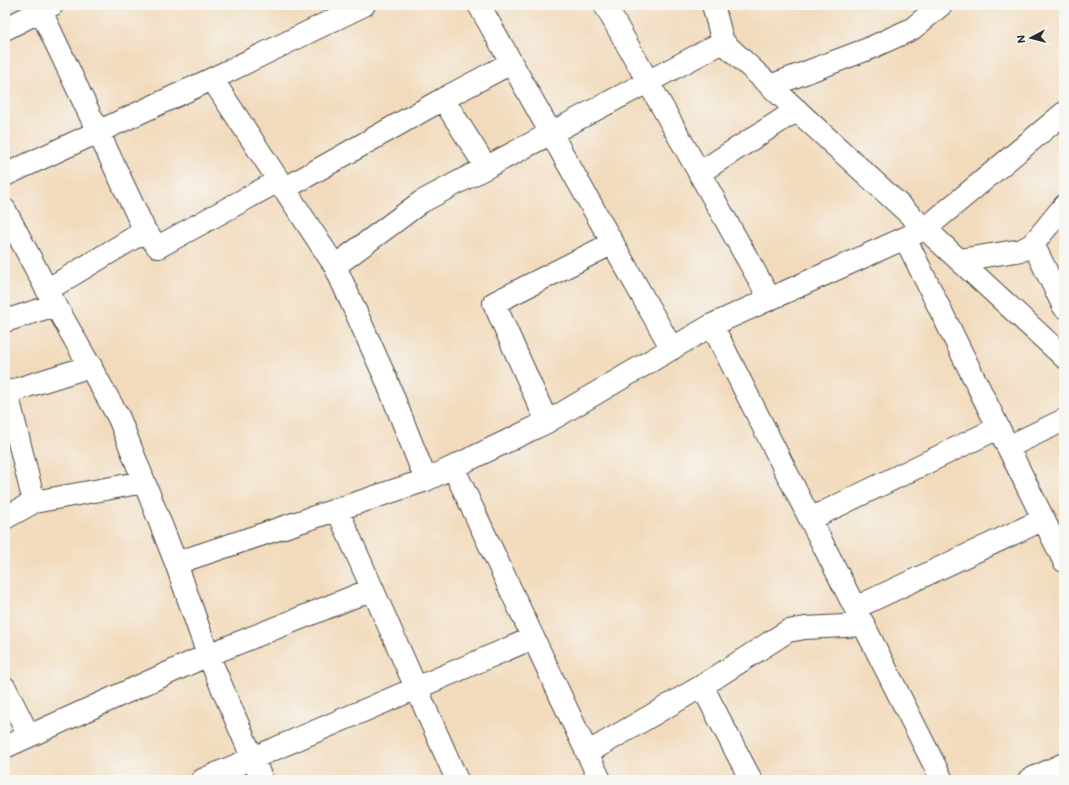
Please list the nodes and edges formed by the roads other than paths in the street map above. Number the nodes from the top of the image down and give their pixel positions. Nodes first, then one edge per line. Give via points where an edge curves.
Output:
1 (364, 5) edge
2 (479, 5) edge
3 (605, 5) edge
4 (713, 5) edge
5 (941, 5) edge
6 (44, 7) edge
7 (5, 29) edge
8 (723, 42) junction
9 (512, 63) junction
10 (212, 79) junction
11 (648, 82) junction
12 (770, 86) junction
13 (443, 99) junction
14 (797, 110) junction
15 (1064, 113) edge
16 (98, 132) junction
17 (551, 133) junction
18 (486, 167) junction
19 (699, 173) junction
20 (5, 175) edge
21 (281, 185) junction
22 (1064, 206) edge
23 (5, 210) edge
24 (925, 229) junction
25 (145, 231) junction
26 (905, 238) junction
27 (613, 243) junction
28 (1033, 244) junction
29 (959, 260) junction
30 (335, 266) junction
31 (51, 298) junction
32 (770, 299) junction
33 (1064, 307) edge
34 (5, 321) edge
35 (712, 325) junction
36 (672, 349) junction
37 (1064, 357) edge
38 (91, 366) junction
39 (6, 393) edge
40 (1064, 420) edge
41 (547, 422) junction
42 (1003, 437) junction
43 (453, 467) junction
44 (426, 480) junction
45 (144, 482) junction
46 (34, 502) junction
47 (337, 509) junction
48 (5, 518) edge
49 (810, 519) junction
50 (1044, 519) junction
51 (1064, 561) edge
52 (176, 563) junction
53 (373, 589) junction
54 (860, 617) junction
55 (533, 638) junction
56 (208, 655) junction
57 (417, 686) junction
58 (702, 686) junction
59 (5, 688) edge
60 (29, 736) junction
61 (5, 747) edge
62 (587, 753) junction
63 (252, 758) junction
64 (1064, 764) edge
65 (202, 780) edge
66 (262, 780) edge
67 (457, 780) edge
68 (600, 780) edge
69 (751, 780) edge
70 (942, 780) edge
71 (1029, 780) edge

1 - 10 street
2 - 9 street
3 - 11 street
4 - 8 street
5 - 12 street via 906,32
6 - 7 street
6 - 16 street
8 - 11 street
8 - 12 street
9 - 13 street
9 - 17 street
10 - 16 street
10 - 21 street
11 - 17 street
11 - 19 street
12 - 14 street
13 - 18 street
13 - 21 street
14 - 19 street
14 - 24 street
15 - 24 street
16 - 20 street
16 - 25 street
17 - 18 street
17 - 27 street
18 - 30 street via 421,202
19 - 32 street
21 - 25 street via 158,248
21 - 30 street
22 - 28 street
23 - 31 street
24 - 26 street
24 - 29 street
25 - 31 street
26 - 32 street
26 - 42 street
27 - 36 street
27 - 41 street via 494,303
28 - 29 street via 1022,250
28 - 33 street
29 - 37 street
30 - 44 street via 386,379
31 - 34 street
31 - 38 street
32 - 35 street
35 - 36 street
35 - 49 street
36 - 41 street
38 - 39 street
38 - 45 street via 119,418
39 - 46 street
40 - 42 street
41 - 43 street
42 - 49 street
42 - 50 street
43 - 44 street
43 - 55 street
44 - 47 street
45 - 46 street
45 - 52 street
46 - 48 street
47 - 52 street
47 - 53 street
49 - 54 street
50 - 51 street
50 - 54 street
52 - 56 street
53 - 56 street
53 - 57 street
54 - 58 street via 788,631
54 - 70 street
55 - 57 street
55 - 62 street
56 - 60 street
56 - 63 street
57 - 63 street
57 - 67 street
58 - 62 street
58 - 69 street
59 - 60 street
60 - 61 street
62 - 68 street
63 - 65 street
63 - 66 street
64 - 71 street

